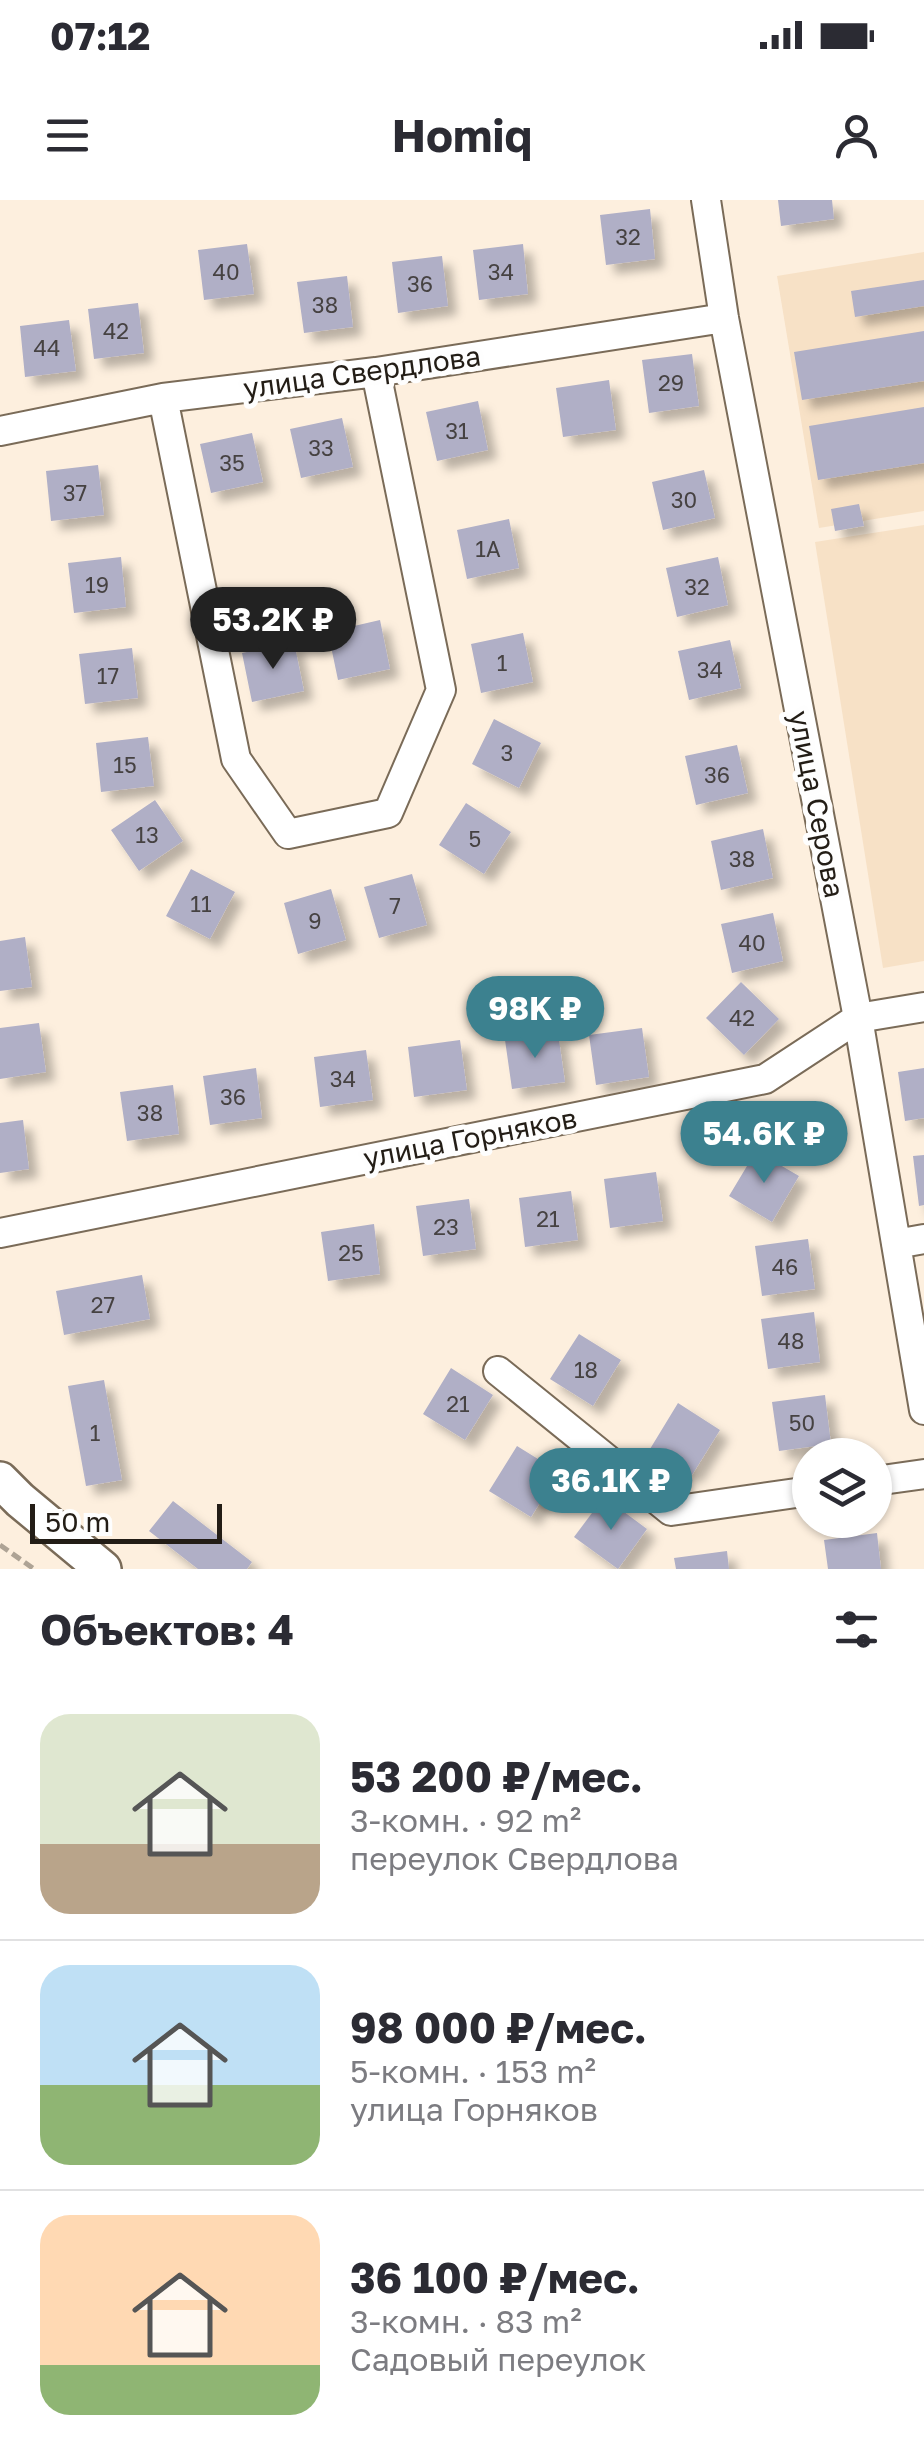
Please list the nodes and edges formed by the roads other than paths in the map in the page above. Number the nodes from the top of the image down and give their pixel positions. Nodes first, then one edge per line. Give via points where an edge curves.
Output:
1 (706, 200) edge
2 (724, 318) junction
3 (376, 372) junction
4 (163, 398) junction
5 (0, 431) edge
6 (924, 1007) edge
7 (858, 1018) junction
8 (0, 1233) edge
9 (910, 1241) edge
10 (498, 1371) dead end
11 (924, 1410) edge
12 (924, 1474) edge
13 (892, 1479) edge
14 (0, 1480) edge
15 (792, 1494) edge
16 (103, 1569) edge

1 - 2 street, улица Серова
2 - 3 street, улица Свердлова
2 - 7 street, улица Серова
3 - 4 street, улица Свердлова
3 - 4 street via 441,690 388,813 288,834 236,758
4 - 5 street, улица Свердлова
6 - 7 street, улица Горняков
7 - 8 street, улица Горняков via 765,1079
7 - 9 street, улица Серова
9 - 11 street, улица Серова
10 - 15 street via 672,1512
12 - 13 street
14 - 16 street

